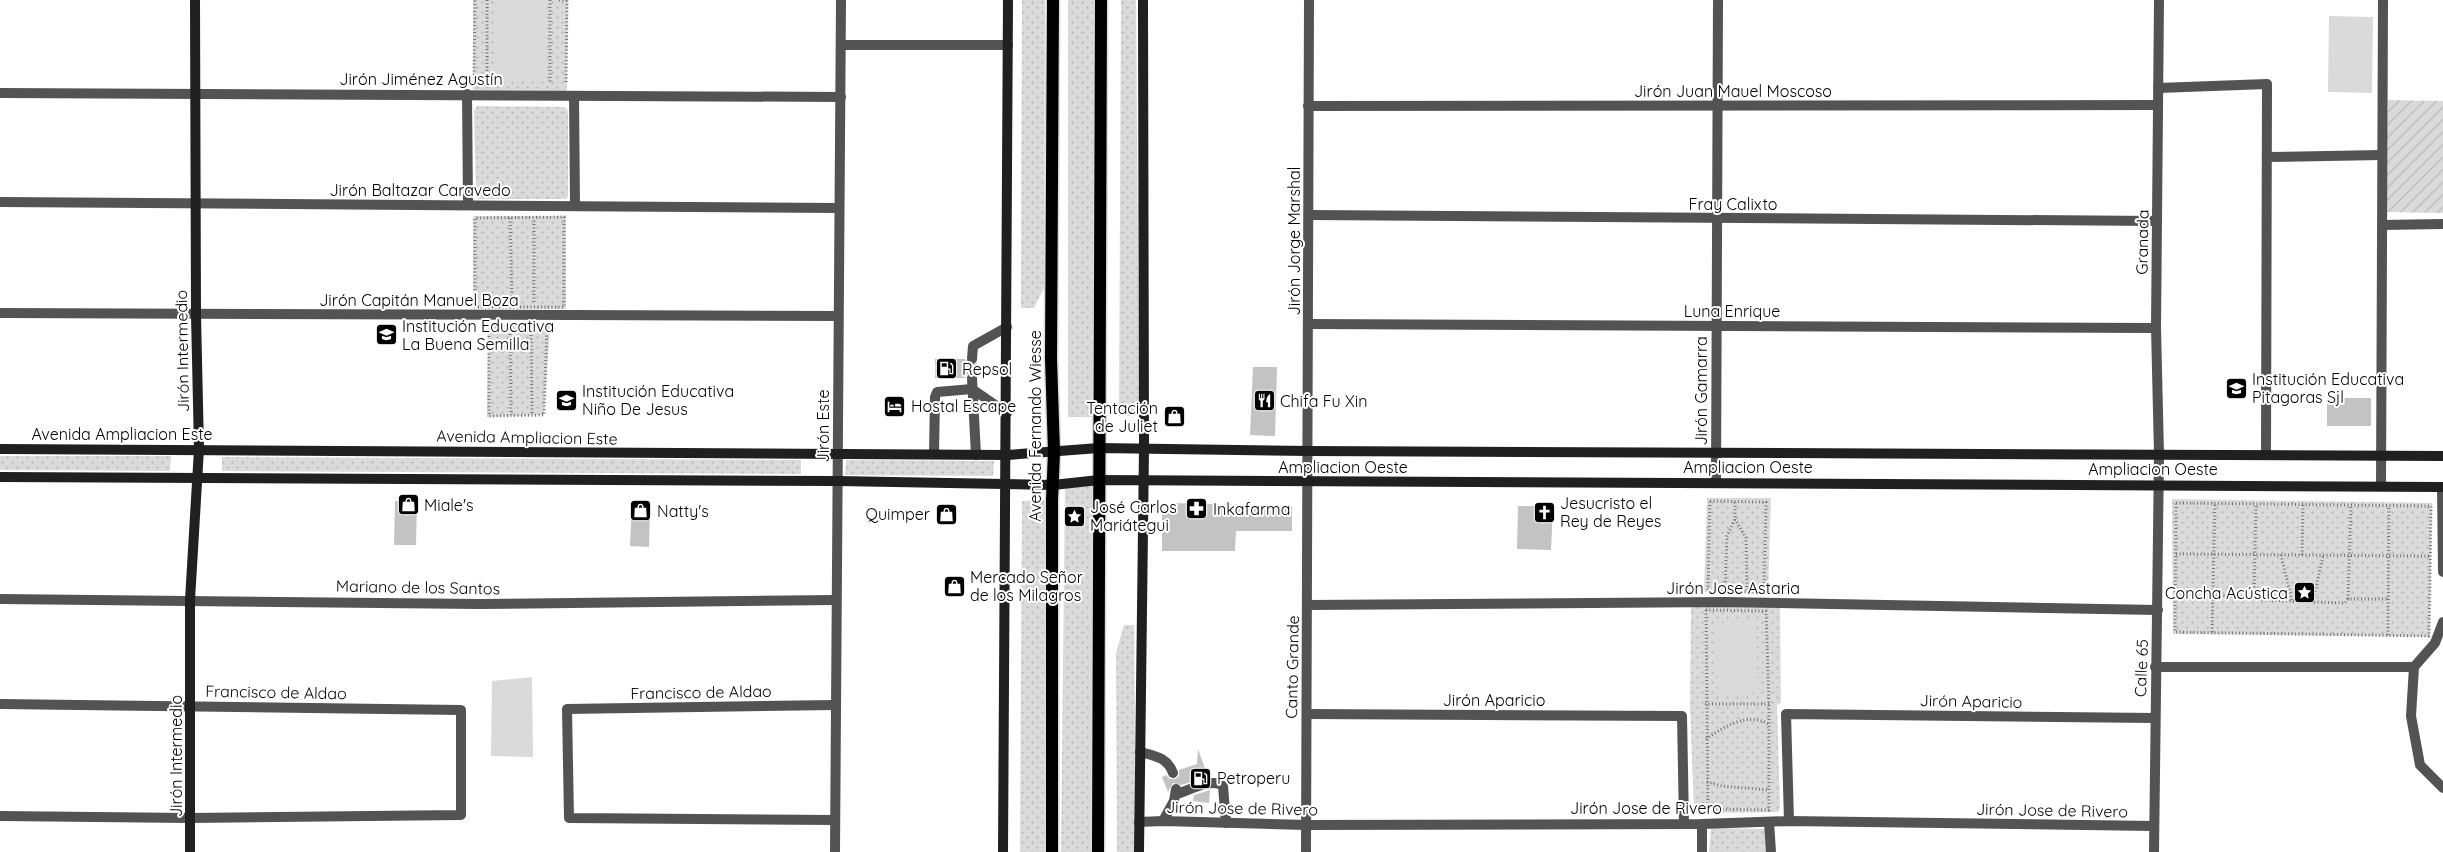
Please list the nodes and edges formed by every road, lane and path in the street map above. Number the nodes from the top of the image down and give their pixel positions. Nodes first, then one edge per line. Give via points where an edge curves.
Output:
1 (196, 0) edge
2 (475, 0) edge
3 (487, 0) edge
4 (550, 0) edge
5 (560, 0) edge
6 (567, 0) edge
7 (841, 0) edge
8 (1008, 0) edge
9 (1053, 0) edge
10 (1100, 0) edge
11 (1143, 0) edge
12 (1308, 0) edge
13 (1718, 0) edge
14 (2159, 0) edge
15 (2383, 0) edge
16 (1008, 45) junction
17 (841, 46) junction
18 (487, 88) dead end
19 (2158, 88) junction
20 (550, 89) dead end
21 (566, 89) dead end
22 (471, 91) junction
23 (0, 93) edge
24 (196, 93) junction
25 (574, 96) junction
26 (841, 96) junction
27 (2158, 105) junction
28 (1308, 106) junction
29 (1718, 106) junction
30 (2382, 155) junction
31 (2267, 157) junction
32 (0, 202) edge
33 (197, 204) junction
34 (468, 205) junction
35 (575, 205) junction
36 (839, 208) junction
37 (1309, 215) junction
38 (564, 217) dead end
39 (475, 218) dead end
40 (510, 218) dead end
41 (534, 218) dead end
42 (1717, 218) junction
43 (2157, 222) junction
44 (2443, 224) edge
45 (2382, 225) junction
46 (512, 307) dead end
47 (534, 307) dead end
48 (564, 307) dead end
49 (475, 308) dead end
50 (0, 313) edge
51 (196, 315) junction
52 (838, 316) junction
53 (1309, 324) junction
54 (510, 326) junction
55 (531, 326) junction
56 (1716, 326) junction
57 (1007, 327) junction
58 (2156, 328) junction
59 (972, 359) dead end
60 (972, 378) dead end
61 (972, 389) junction
62 (1007, 413) junction
63 (511, 415) junction
64 (532, 415) junction
65 (1099, 448) junction
66 (1144, 448) junction
67 (199, 449) junction
68 (0, 450) edge
69 (1309, 451) junction
70 (1054, 452) junction
71 (1715, 452) junction
72 (934, 454) junction
73 (2159, 454) junction
74 (2266, 454) junction
75 (838, 455) junction
76 (976, 455) junction
77 (1007, 455) junction
78 (2380, 455) junction
79 (2443, 456) edge
80 (0, 477) edge
81 (198, 478) junction
82 (1099, 480) junction
83 (1143, 480) junction
84 (838, 481) junction
85 (1309, 482) junction
86 (1716, 482) junction
87 (1734, 482) junction
88 (1005, 484) junction
89 (2158, 484) junction
90 (1053, 485) junction
91 (2381, 486) junction
92 (2443, 487) edge
93 (1735, 501) junction
94 (2215, 504) junction
95 (2256, 504) junction
96 (2303, 505) junction
97 (2351, 505) junction
98 (2389, 506) junction
99 (1735, 519) junction
100 (2176, 554) junction
101 (2214, 555) junction
102 (2255, 555) junction
103 (2281, 555) junction
104 (2302, 555) junction
105 (2323, 555) junction
106 (2349, 556) junction
107 (2389, 556) junction
108 (2430, 556) junction
109 (2443, 572) edge
110 (1725, 592) junction
111 (1748, 592) junction
112 (2213, 595) junction
113 (2254, 598) junction
114 (0, 599) edge
115 (2348, 599) junction
116 (2388, 599) junction
117 (190, 600) junction
118 (836, 600) junction
119 (2292, 601) junction
120 (2314, 602) junction
121 (1308, 605) junction
122 (1706, 610) dead end
123 (2158, 610) junction
124 (1766, 611) dead end
125 (2443, 622) edge
126 (2212, 632) junction
127 (2388, 635) junction
128 (2414, 666) junction
129 (2155, 668) junction
130 (0, 704) edge
131 (1705, 704) junction
132 (1769, 704) junction
133 (835, 705) junction
134 (191, 706) junction
135 (1307, 714) junction
136 (2154, 718) junction
137 (1769, 724) junction
138 (1706, 739) junction
139 (1140, 752) junction
140 (1172, 773) dead end
141 (1707, 782) junction
142 (2443, 788) edge
143 (1769, 790) junction
144 (1708, 809) dead end
145 (1769, 810) dead end
146 (0, 816) edge
147 (190, 818) junction
148 (835, 820) junction
149 (1163, 821) junction
150 (1789, 821) junction
151 (1139, 822) junction
152 (1769, 822) junction
153 (1226, 823) junction
154 (1684, 823) junction
155 (1702, 824) junction
156 (1306, 826) junction
157 (2154, 826) junction
158 (190, 852) edge
159 (835, 852) edge
160 (1002, 852) edge
161 (1052, 852) edge
162 (1098, 852) edge
163 (1139, 852) edge
164 (1306, 852) edge
165 (1702, 852) edge
166 (1771, 852) edge
167 (2154, 852) edge

1 - 24 main road, Jirón Intermedio
2 - 22 path
3 - 18 path
4 - 20 path
5 - 6 path
6 - 21 path
7 - 17 street, Jirón Este
8 - 16 main road, Avenida Fernando Wiesse
9 - 70 main road, Avenida Fernando Wiesse via 1051,359
10 - 65 main road
11 - 66 main road
12 - 28 street, Jirón Jorge Marshal
13 - 29 street, Jirón Gamarra
14 - 19 street, Granada
15 - 30 street
16 - 17 street
16 - 57 main road, Avenida Fernando Wiesse
17 - 26 street, Jirón Este
19 - 27 street, Granada
19 - 31 street via 2267,84
22 - 24 street, Jirón Jiménez Agustín
22 - 25 street, Jirón Jiménez Agustín
22 - 34 street
23 - 24 street, Jirón Jiménez Agustín
24 - 33 main road, Jirón Intermedio
25 - 26 street, Jirón Jiménez Agustín
25 - 35 street
26 - 36 street, Jirón Este
27 - 29 street, Jirón Juan Mauel Moscoso
27 - 43 street, Granada
28 - 29 street, Jirón Juan Mauel Moscoso
28 - 37 street, Jirón Jorge Marshal
29 - 42 street, Jirón Gamarra
30 - 31 street
30 - 45 street
31 - 74 street
32 - 33 street, Jirón Baltazar Caravedo
33 - 34 street, Jirón Baltazar Caravedo
33 - 51 main road, Jirón Intermedio
34 - 35 street, Jirón Baltazar Caravedo
35 - 36 street, Jirón Baltazar Caravedo
36 - 52 street, Jirón Este
37 - 42 street, Fray Calixto
37 - 53 street, Jirón Jorge Marshal
38 - 48 path
39 - 49 path
40 - 46 path
41 - 47 path
42 - 43 street, Fray Calixto
42 - 56 street, Jirón Gamarra
43 - 58 street, Granada
44 - 45 street
45 - 78 street
50 - 51 street, Jirón Capitán Manuel Boza
51 - 52 street, Jirón Capitán Manuel Boza
51 - 67 main road, Jirón Intermedio
52 - 75 street, Jirón Este
53 - 56 street, Luna Enrique
53 - 69 street, Jirón Jorge Marshal
54 - 55 path
54 - 63 path
54 - 63 path via 489,326 489,416
55 - 64 path
55 - 64 path via 547,325 544,415
56 - 58 street, Luna Enrique
56 - 71 street, Jirón Gamarra
57 - 59 street via 973,346
57 - 62 main road, Avenida Fernando Wiesse
58 - 73 street, Granada
60 - 61 street
61 - 62 street
61 - 72 street via 937,392
61 - 76 street
62 - 77 main road, Avenida Fernando Wiesse
63 - 64 path
65 - 66 main road, Ampliacion Oeste
65 - 70 main road, Ampliacion Oeste
65 - 82 main road
66 - 69 main road, Ampliacion Oeste
66 - 83 main road
67 - 68 main road, Avenida Ampliacion Este
67 - 75 main road, Avenida Ampliacion Este
67 - 81 main road, Jirón Intermedio
69 - 71 main road, Ampliacion Oeste
69 - 85 street, Jirón Jorge Marshal
70 - 77 main road, Avenida Ampliacion Este
70 - 90 main road, Avenida Fernando Wiesse
71 - 73 main road, Ampliacion Oeste
71 - 86 street, Jirón Gamarra
72 - 75 main road, Avenida Ampliacion Este
72 - 76 main road, Avenida Ampliacion Este
73 - 74 main road, Ampliacion Oeste
73 - 89 street, Granada
74 - 78 main road, Ampliacion Oeste
75 - 84 street, Jirón Este
76 - 77 main road, Avenida Ampliacion Este
77 - 88 main road, Avenida Fernando Wiesse
78 - 79 main road, Ampliacion Oeste
78 - 91 street
80 - 81 main road
81 - 84 main road
81 - 117 main road, Jirón Intermedio
82 - 83 main road, Ampliacion Oeste
82 - 90 main road, Ampliacion Oeste
82 - 162 main road
83 - 85 main road, Ampliacion Oeste
83 - 139 main road
84 - 88 main road
84 - 118 street, Jirón Este
85 - 86 main road, Ampliacion Oeste
85 - 121 street, Canto Grande
86 - 87 main road, Ampliacion Oeste
87 - 89 main road, Ampliacion Oeste
87 - 93 path
88 - 90 main road
88 - 160 main road, Avenida Fernando Wiesse
89 - 91 main road, Ampliacion Oeste
89 - 123 street, Calle 65
90 - 161 main road, Avenida Fernando Wiesse
91 - 92 main road, Ampliacion Oeste
92 - 109 street
93 - 99 path
93 - 110 path via 1710,501 1708,591
93 - 111 path via 1766,502 1764,592
94 - 95 path
94 - 100 path via 2176,503
94 - 101 path
95 - 96 path
95 - 102 path
96 - 97 path
96 - 104 path
97 - 98 path
97 - 106 path
98 - 107 path
98 - 108 path via 2431,506
99 - 110 path via 1727,536
99 - 111 path via 1746,538
100 - 101 path
100 - 126 path via 2175,632
101 - 102 path
101 - 112 path
102 - 103 path
102 - 113 path
103 - 104 path
103 - 119 path
104 - 105 path
105 - 106 path
105 - 120 path
106 - 107 path
106 - 115 path
107 - 108 path
107 - 116 path
108 - 127 path via 2429,636
110 - 111 path
112 - 113 path
112 - 126 path
113 - 119 path
114 - 117 street, Mariano de los Santos
115 - 116 path
115 - 120 path via 2345,603
116 - 127 path
117 - 118 street, Mariano de los Santos via 480,604
117 - 134 main road, Jirón Intermedio
118 - 133 street, Jirón Este
119 - 120 path
121 - 123 street, Jirón Jose Astaria via 1725,602
121 - 135 street, Canto Grande
122 - 131 path
123 - 129 street, Calle 65
124 - 132 path
125 - 128 street via 2435,643
126 - 127 path
128 - 129 street
128 - 142 street via 2411,716 2420,765
129 - 136 street, Calle 65
130 - 134 street, Francisco de Aldao
131 - 132 path
131 - 138 path
132 - 137 path
133 - 148 street, Jirón Este
133 - 148 street, Francisco de Aldao via 567,709 569,818
134 - 147 main road, Jirón Intermedio
134 - 147 street, Francisco de Aldao via 461,710 461,814
135 - 154 street, Jirón Aparicio via 1682,716
135 - 156 street, Canto Grande
136 - 150 street, Jirón Aparicio via 1786,714
136 - 157 street, Calle 65
137 - 138 path via 1746,718 1723,727
137 - 143 path
138 - 141 path
139 - 140 street via 1164,759
139 - 151 main road
141 - 143 path
141 - 144 path
143 - 145 path
146 - 147 street
147 - 158 main road, Jirón Intermedio
148 - 159 street, Jirón Este
149 - 151 street, Jirón Jose de Rivero
149 - 153 street, Jirón Jose de Rivero
149 - 153 street via 1176,792 1210,783 1224,786
150 - 152 street, Jirón Jose de Rivero
150 - 157 street, Jirón Jose de Rivero
151 - 163 main road
152 - 155 street, Jirón Jose de Rivero
152 - 166 street
153 - 156 street, Jirón Jose de Rivero
154 - 155 street, Jirón Jose de Rivero
154 - 156 street, Jirón Jose de Rivero
155 - 165 street
156 - 164 street, Canto Grande
157 - 167 street, Calle 65

